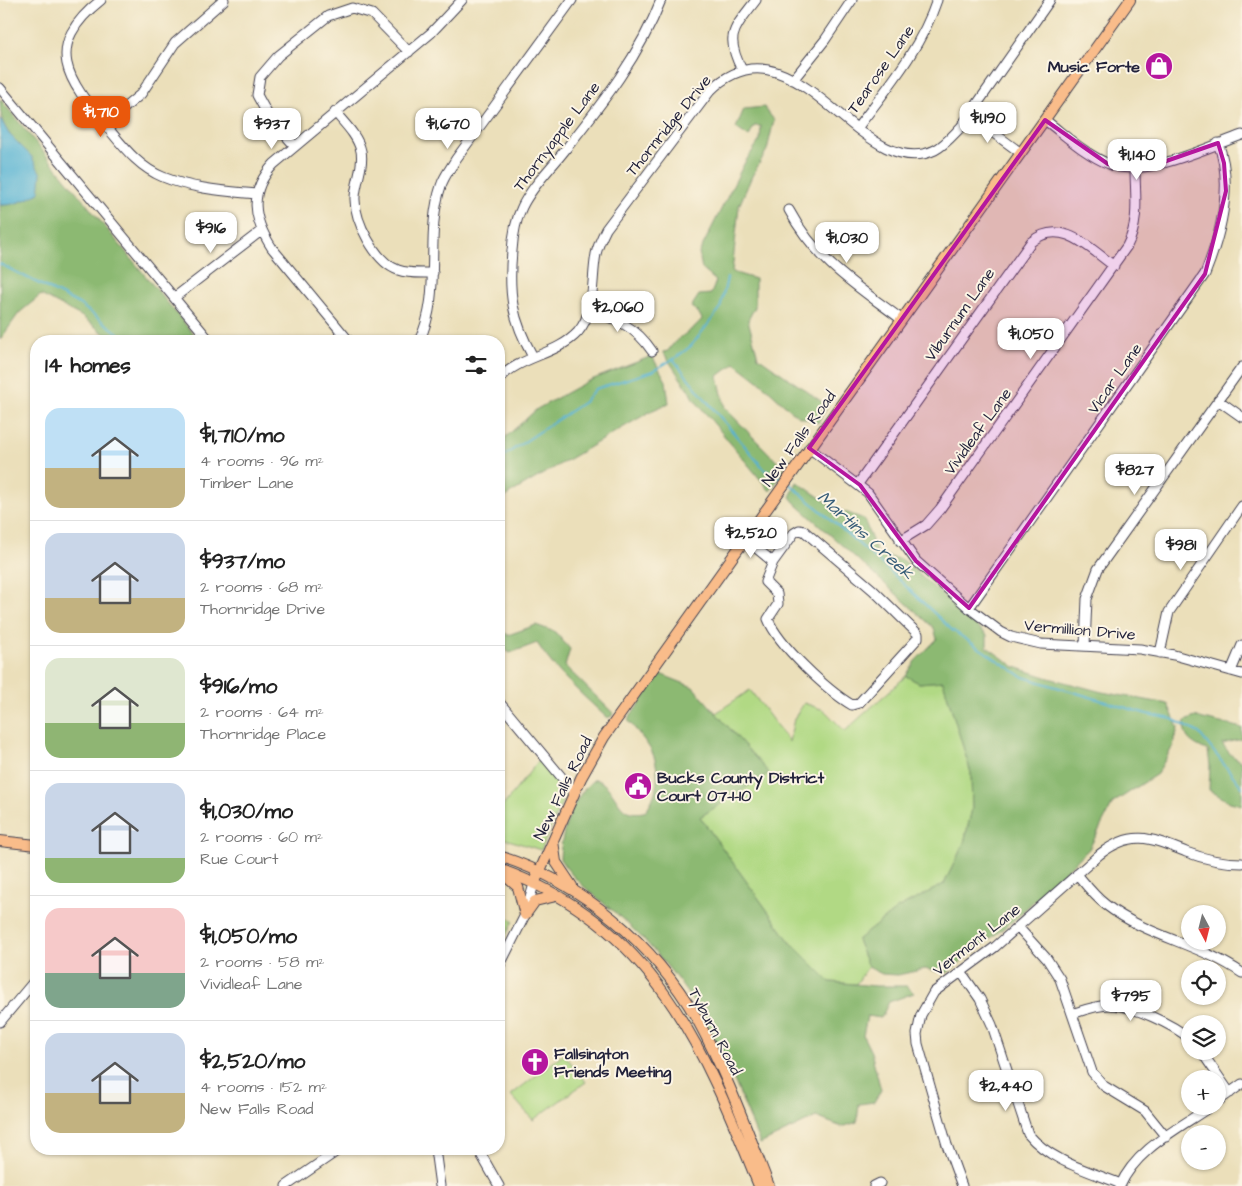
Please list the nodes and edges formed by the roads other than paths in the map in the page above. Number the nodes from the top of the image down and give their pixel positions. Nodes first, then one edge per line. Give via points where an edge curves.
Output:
1 (101, 0) edge
2 (224, 0) edge
3 (462, 0) edge
4 (572, 0) edge
5 (661, 0) edge
6 (756, 0) edge
7 (852, 0) edge
8 (937, 0) edge
9 (1130, 0) edge
10 (1049, 1) edge
11 (409, 52) junction
12 (742, 70) junction
13 (793, 80) junction
14 (0, 88) edge
15 (335, 112) junction
16 (969, 115) junction
17 (1045, 120) junction
18 (105, 124) junction
19 (858, 127) junction
20 (1242, 135) edge
21 (1218, 143) junction
22 (295, 146) junction
23 (1021, 153) junction
24 (1135, 169) junction
25 (256, 194) junction
26 (789, 210) dead end
27 (261, 231) junction
28 (1114, 266) junction
29 (433, 273) junction
30 (175, 297) junction
31 (588, 311) junction
32 (902, 319) junction
33 (205, 335) edge
34 (343, 335) edge
35 (421, 335) edge
36 (652, 351) dead end
37 (533, 357) junction
38 (1242, 367) edge
39 (505, 374) edge
40 (1218, 400) junction
41 (1242, 418) edge
42 (810, 448) junction
43 (858, 484) junction
44 (1242, 506) edge
45 (744, 538) junction
46 (900, 541) junction
47 (773, 562) junction
48 (969, 608) junction
49 (1242, 645) edge
50 (1085, 646) junction
51 (1160, 653) junction
52 (1232, 671) junction
53 (1242, 674) edge
54 (505, 709) edge
55 (574, 792) junction
56 (0, 841) edge
57 (553, 841) junction
58 (30, 844) edge
59 (505, 858) edge
60 (1242, 863) edge
61 (505, 872) edge
62 (538, 872) junction
63 (1077, 874) junction
64 (505, 875) edge
65 (534, 884) junction
66 (579, 895) junction
67 (556, 896) junction
68 (525, 915) junction
69 (1018, 927) junction
70 (505, 956) edge
71 (961, 972) junction
72 (1242, 974) edge
73 (30, 986) edge
74 (1072, 1014) junction
75 (0, 1022) edge
76 (1181, 1033) edge
77 (1207, 1060) edge
78 (1242, 1084) edge
79 (1230, 1093) junction
80 (1226, 1096) edge
81 (1198, 1115) edge
82 (1166, 1137) junction
83 (331, 1155) edge
84 (436, 1155) edge
85 (481, 1155) edge
86 (1120, 1185) edge
87 (286, 1186) edge
88 (440, 1186) edge
89 (499, 1186) edge
90 (760, 1186) edge
91 (769, 1186) edge
92 (962, 1186) edge

1 - 18 street via 72,30 66,54 69,77
2 - 18 street via 175,43 140,94
3 - 11 street
4 - 29 street via 446,174 436,205
5 - 37 street, Thornyapple Lane via 634,57 527,198 518,216 512,249 511,300
6 - 12 street via 732,36 732,46
7 - 13 street
8 - 19 street, Tearose Lane via 924,34
9 - 17 main road, New Falls Road
10 - 16 street, Thornridge Drive
11 - 15 street
11 - 22 street via 372,14 352,8 328,16 278,56 260,77 257,96 269,117
12 - 13 street, Thornridge Drive via 763,69
12 - 31 street, Thornridge Drive via 725,78 710,91 612,218 596,251
13 - 19 street, Thornridge Drive
14 - 30 street
15 - 22 street
15 - 29 street via 361,149 355,204 365,236 386,262 397,270
16 - 19 street, Thornridge Drive via 943,145 920,154 895,152
16 - 23 street
17 - 23 main road, New Falls Road
17 - 24 street via 1108,164
18 - 25 street via 135,159 163,177 186,184
20 - 21 street
21 - 24 street
21 - 48 street, Vicar Lane via 1224,162 1226,191 1205,274
22 - 25 street via 268,170
23 - 32 main road, New Falls Road
24 - 28 street, Vividleaf Lane via 1135,227
25 - 27 street
26 - 32 street via 820,256
27 - 30 street
27 - 34 street
28 - 43 street, Viburnum Lane via 1071,236 1056,232 1038,235 1011,268
28 - 46 street, Vividleaf Lane via 940,510 926,525
29 - 35 street via 430,310
30 - 33 street
31 - 36 street via 629,326
31 - 37 street, Thornridge Drive via 581,327 571,338
32 - 42 main road, New Falls Road
37 - 39 street, Thornridge Drive
38 - 40 street
40 - 41 street
40 - 50 street via 1098,569 1087,599
42 - 43 street, Vermillion Drive
42 - 45 main road, New Falls Road
43 - 46 street, Vermillion Drive via 877,504
44 - 51 street via 1168,612
45 - 47 street
45 - 55 main road, New Falls Road via 614,722
46 - 48 street, Vermillion Drive via 922,567
47 - 47 street via 764,582 777,594 778,604 768,619 771,626 826,686 852,705 859,703 918,638 916,630 804,531 794,532
48 - 50 street, Vermillion Drive via 1011,637 1040,644
49 - 52 street
50 - 51 street, Vermillion Drive
51 - 52 street, Vermillion Drive
52 - 53 street, Vermillion Drive
54 - 55 street
55 - 57 main road, New Falls Road
56 - 58 main road
57 - 62 main road, New Falls Road
57 - 66 main road via 559,869
59 - 62 main road, Tyburn Road
60 - 63 street, Vermont Lane via 1215,860 1163,842 1135,838 1109,847
61 - 65 main road, Tyburn Road
62 - 65 main road, New Falls Road
62 - 66 main road, Tyburn Road
63 - 69 street, Vermont Lane
63 - 72 street via 1099,899 1122,916
64 - 68 main road via 518,887
65 - 67 main road, Tyburn Road
65 - 68 street, New Falls Road
66 - 91 main road, Tyburn Road via 611,918 649,954 688,1004 720,1066
67 - 68 main road via 535,901
67 - 90 main road, Tyburn Road via 622,943 670,1000 715,1079
68 - 70 street, New Falls Road
69 - 71 street, Vermont Lane
69 - 74 street via 1055,969
71 - 86 street via 980,999 992,1025 1028,1134 1038,1146 1052,1154
71 - 92 street, Vermont Lane via 930,997 921,1015 917,1034 925,1074
73 - 75 street
74 - 76 street via 1104,1005 1119,1006
74 - 82 street via 1089,1066 1098,1080 1145,1111
77 - 79 street
78 - 79 street
79 - 80 street
81 - 82 street
82 - 86 street via 1134,1161
83 - 87 street
84 - 88 street
85 - 89 street

